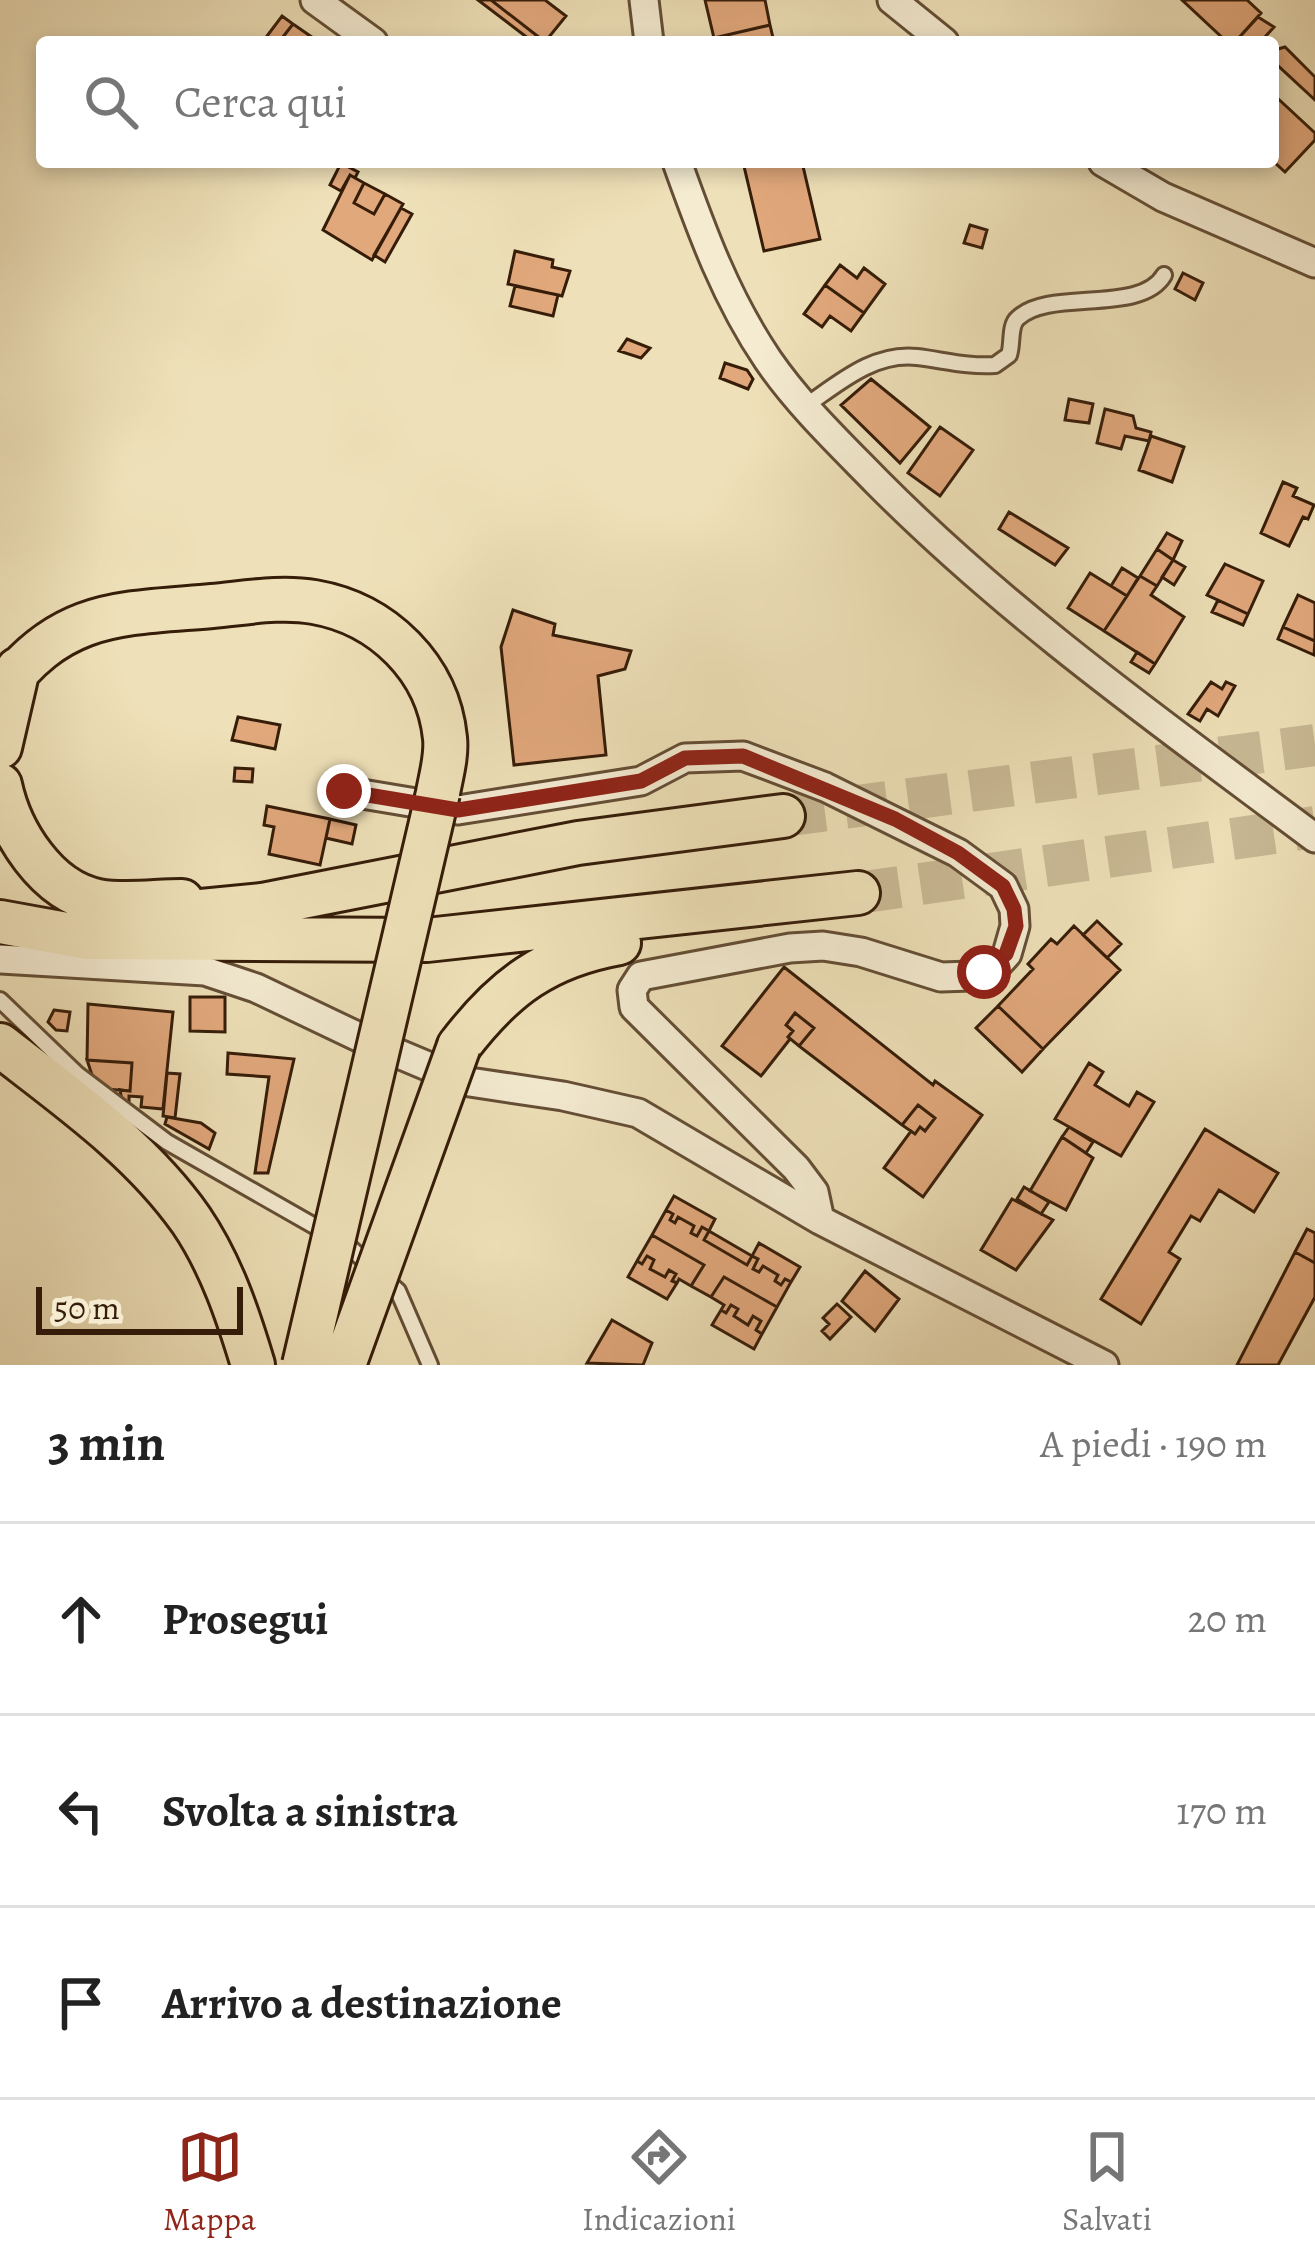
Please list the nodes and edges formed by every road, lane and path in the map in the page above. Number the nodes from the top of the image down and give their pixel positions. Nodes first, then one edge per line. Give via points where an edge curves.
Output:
1 (315, 0) edge
2 (644, 0) edge
3 (892, 0) edge
4 (365, 36) edge
5 (648, 36) edge
6 (937, 36) edge
7 (679, 168) edge
8 (1112, 168) edge
9 (1315, 263) edge
10 (1164, 275) dead end
11 (804, 407) junction
12 (9, 681) edge
13 (0, 747) edge
14 (0, 785) edge
15 (344, 791) dead end
16 (783, 815) tunnel mouth
17 (1315, 838) edge
18 (858, 893) tunnel mouth
19 (795, 902) junction
20 (262, 905) junction
21 (0, 912) edge
22 (0, 922) edge
23 (0, 959) edge
24 (0, 1000) edge
25 (0, 1045) edge
26 (820, 1220) junction
27 (253, 1365) edge
28 (304, 1365) edge
29 (344, 1365) edge
30 (430, 1365) edge
31 (1104, 1365) edge

1 - 4 street
2 - 5 street
3 - 6 street
7 - 11 street via 729,297
8 - 9 street
10 - 11 lane via 1139,292 1021,316 1010,355 995,365 888,358
11 - 17 street via 940,545
12 - 13 main road
12 - 28 main road, bridge via 49,640 118,614 309,601 381,628 418,664 434,694 446,743 438,794
14 - 20 main road via 6,812 39,864 96,901
15 - 26 street via 458,810 641,781 685,758 743,756 895,819 1003,886 1014,909 1012,940 997,965 970,976 941,977 823,946 684,967 635,983 634,1007 796,1168 814,1192
16 - 20 main road via 578,843
18 - 19 main road
19 - 22 main road via 427,940 88,938
19 - 29 main road, bridge via 708,931 579,950 484,1013 459,1046
20 - 21 main road via 93,920
23 - 26 street via 205,971 464,1081 638,1113
24 - 30 lane via 76,1074 166,1142 346,1244 398,1291
25 - 27 main road via 159,1180 218,1270
26 - 31 street

